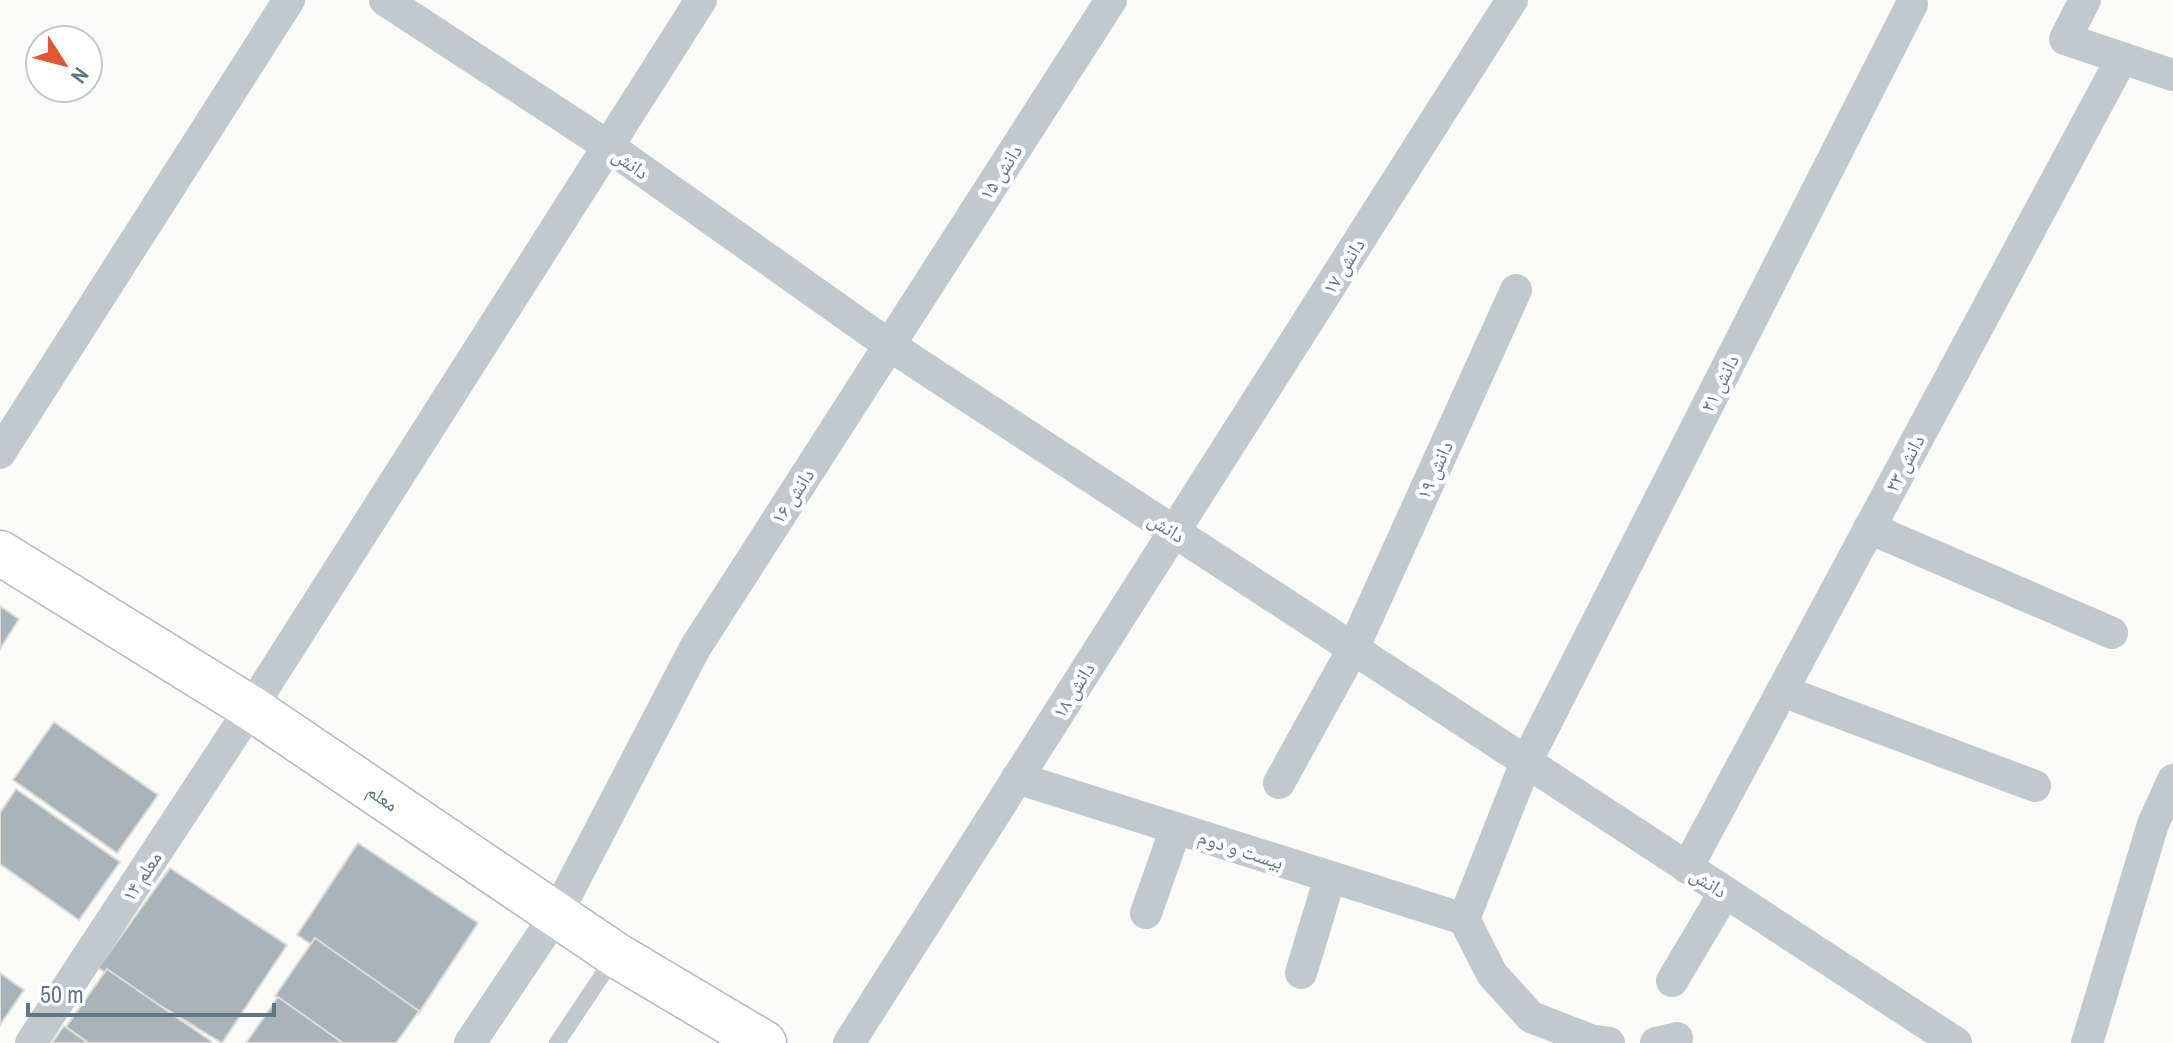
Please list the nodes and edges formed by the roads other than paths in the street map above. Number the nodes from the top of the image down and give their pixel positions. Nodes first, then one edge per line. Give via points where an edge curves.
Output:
1 (289, 0) edge
2 (385, 0) edge
3 (701, 0) edge
4 (1111, 0) edge
5 (1512, 0) edge
6 (2085, 0) edge
7 (1912, 4) dead end
8 (2122, 58) junction
9 (2173, 75) edge
10 (608, 146) junction
11 (1516, 290) dead end
12 (889, 345) junction
13 (0, 453) edge
14 (1869, 528) junction
15 (1174, 531) junction
16 (0, 553) edge
17 (2112, 633) dead end
18 (1353, 649) junction
19 (1782, 691) junction
20 (251, 708) junction
21 (1526, 762) junction
22 (1017, 778) junction
23 (2173, 780) edge
24 (1279, 783) dead end
25 (2035, 786) dead end
26 (1176, 828) junction
27 (2163, 828) edge
28 (1687, 868) junction
29 (1330, 877) junction
30 (1725, 892) junction
31 (557, 913) junction
32 (1146, 913) dead end
33 (1464, 919) junction
34 (616, 955) junction
35 (1301, 973) dead end
36 (1672, 981) dead end
37 (31, 1043) edge
38 (470, 1043) edge
39 (557, 1043) edge
40 (764, 1043) edge
41 (849, 1043) edge
42 (1609, 1043) edge
43 (1956, 1043) edge
44 (2087, 1043) edge

1 - 13 street
2 - 10 street, دانش
3 - 10 street, معلم ۱۴
4 - 12 street, دانش ۱۵
5 - 15 street, دانش ۱۷
6 - 8 street via 2065,39
7 - 21 street, دانش ٢١
8 - 9 street
8 - 14 street, دانش ٢٣
10 - 12 street, دانش
10 - 20 street, معلم ۱۴
11 - 18 street, دانش ١٩
12 - 15 street, دانش
12 - 31 street, دانش ۱۶ via 695,648
14 - 17 street
14 - 19 street, دانش ٢٣
15 - 18 street, دانش
15 - 22 street, دانش ١٨
16 - 20 main road, معلم
18 - 21 street, دانش
18 - 24 street, دانش ١٩
19 - 25 street
19 - 28 street, دانش ٢٣
20 - 31 main road, معلم
20 - 37 street, معلم ۱۴
21 - 28 street, دانش
21 - 33 street, دانش ٢١
22 - 26 street, بیست و دوم
22 - 41 street, دانش ١٨
23 - 27 street
26 - 29 street, بیست و دوم
26 - 32 street
27 - 44 street
28 - 30 street, دانش
29 - 33 street, بیست و دوم
29 - 35 street
30 - 36 street
30 - 43 street, دانش
31 - 34 main road, معلم
31 - 38 street, دانش ۱۶
33 - 42 street via 1492,974 1531,1017
34 - 39 lane
34 - 40 main road, معلم

